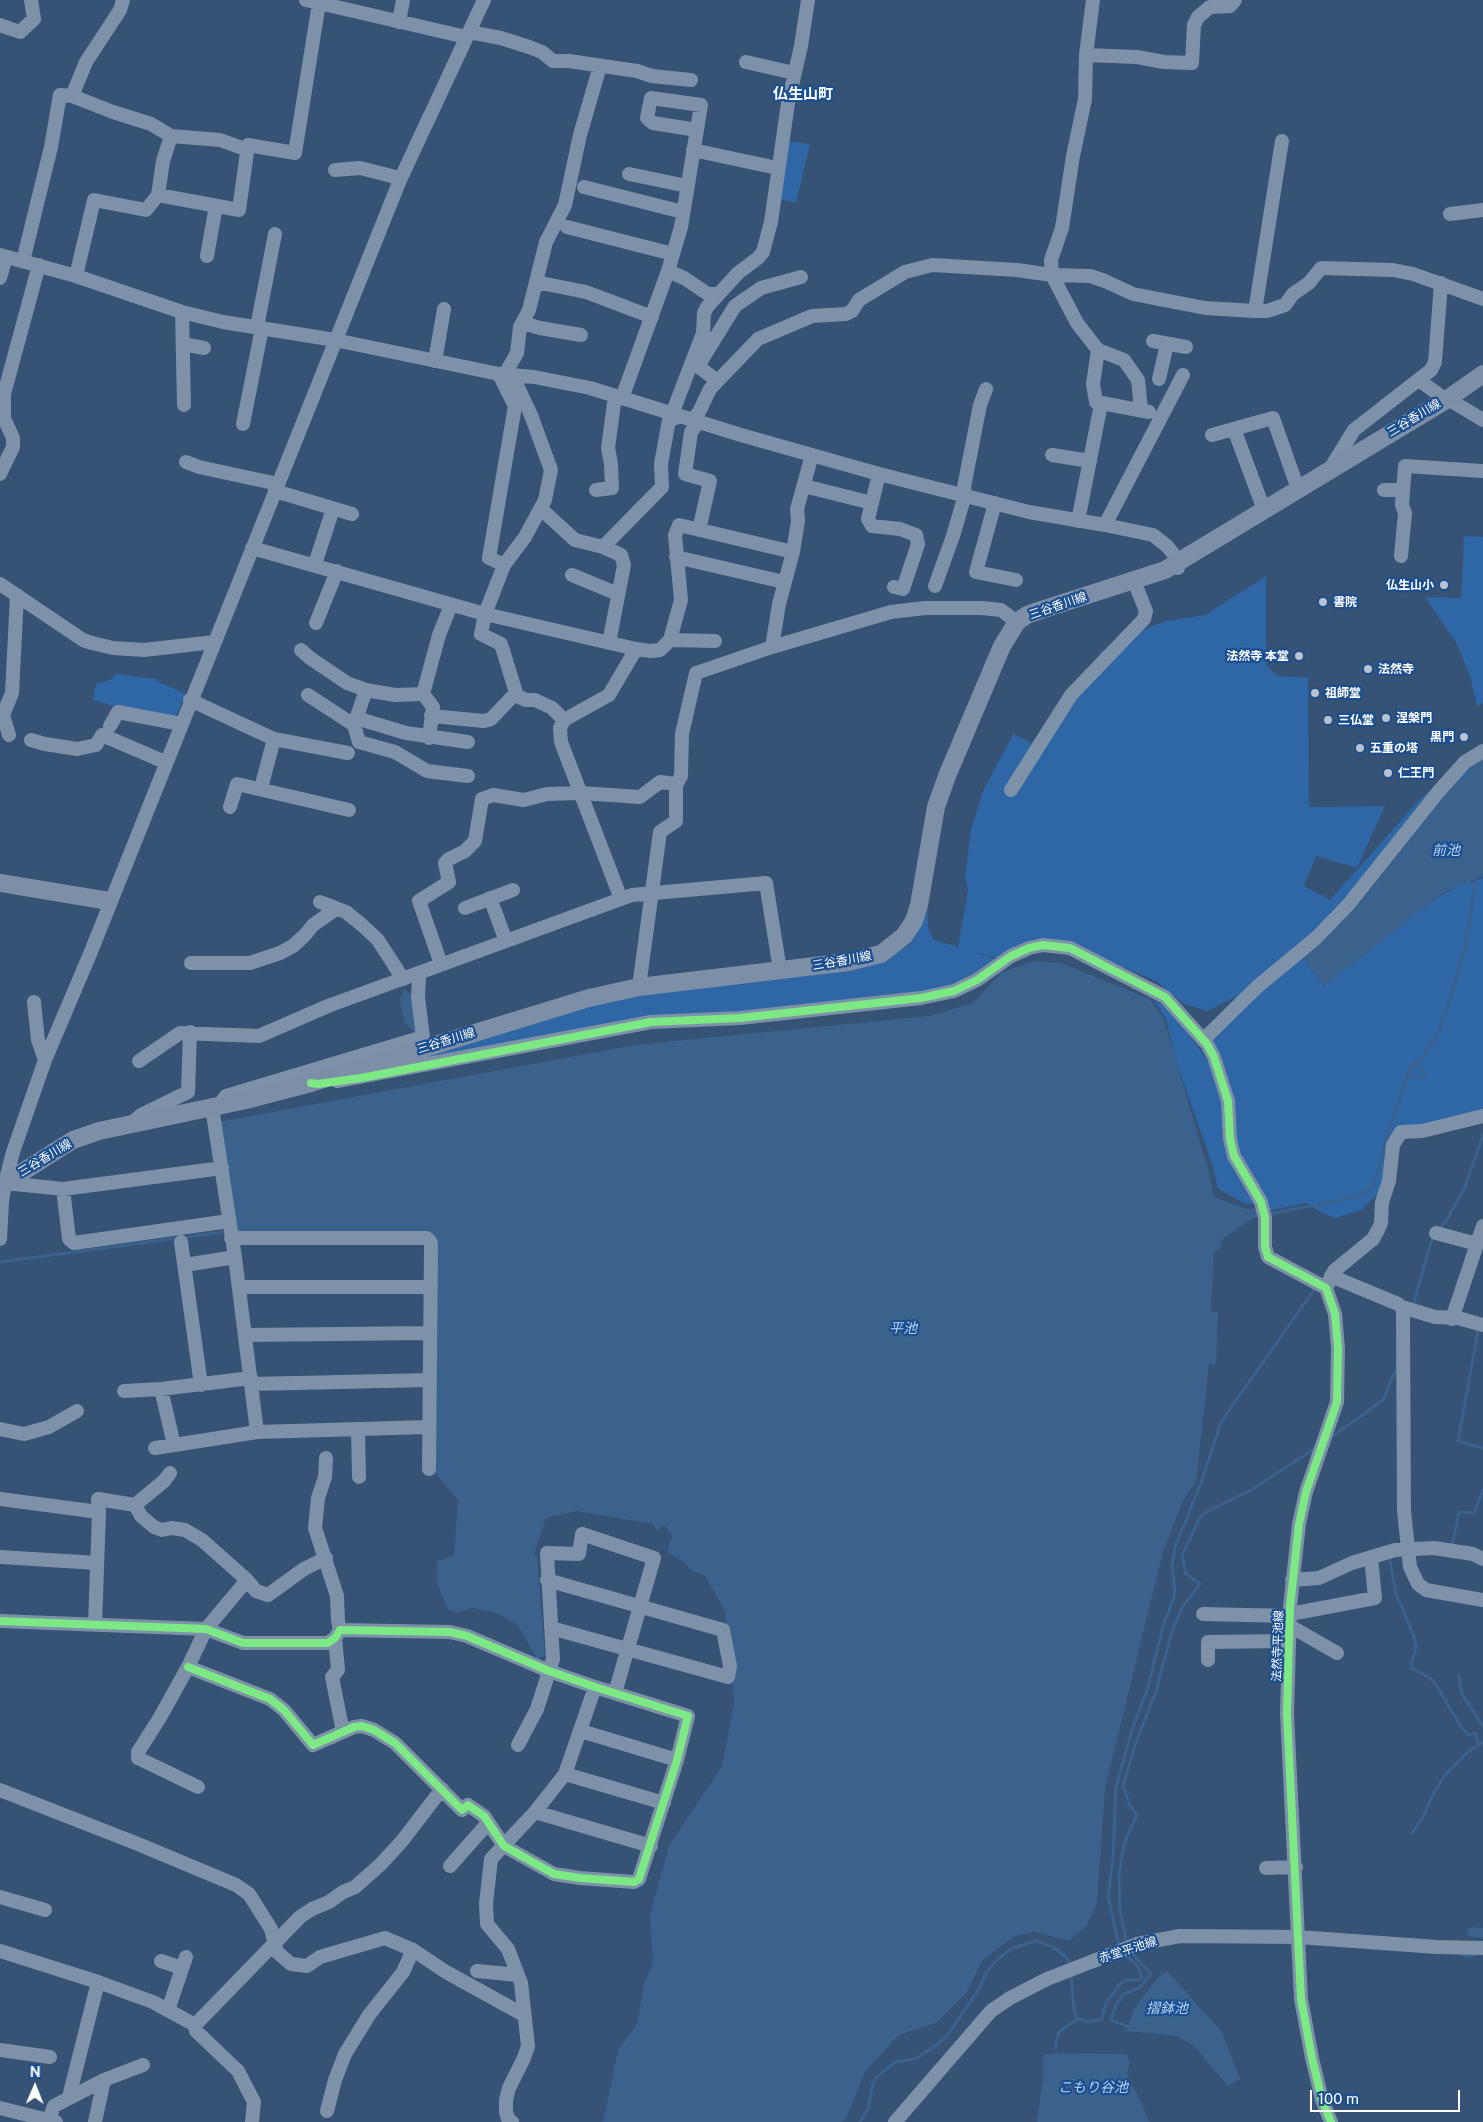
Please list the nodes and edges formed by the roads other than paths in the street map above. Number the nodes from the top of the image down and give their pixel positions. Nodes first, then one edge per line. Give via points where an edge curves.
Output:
1 (31, 0) edge
2 (123, 0) edge
3 (403, 0) edge
4 (484, 0) edge
5 (808, 0) edge
6 (1093, 0) edge
7 (1235, 0) edge
8 (313, 2) edge
9 (399, 22) junction
10 (0, 25) edge
11 (467, 34) junction
12 (1086, 56) junction
13 (746, 62) dead end
14 (600, 66) junction
15 (794, 73) junction
16 (691, 80) dead end
17 (72, 96) junction
18 (697, 130) dead end
19 (171, 136) junction
20 (1282, 141) dead end
21 (248, 150) junction
22 (693, 150) junction
23 (777, 168) junction
24 (335, 170) dead end
25 (629, 174) dead end
26 (400, 180) junction
27 (687, 186) junction
28 (584, 188) dead end
29 (158, 195) junction
30 (216, 206) junction
31 (1483, 210) edge
32 (683, 212) junction
33 (1450, 214) dead end
34 (567, 227) dead end
35 (275, 234) dead end
36 (674, 254) junction
37 (3, 256) edge
38 (207, 256) dead end
39 (23, 261) junction
40 (39, 265) junction
41 (668, 271) junction
42 (1052, 275) junction
43 (76, 276) junction
44 (801, 277) dead end
45 (0, 278) edge
46 (541, 283) dead end
47 (1441, 283) junction
48 (718, 294) junction
49 (1483, 299) edge
50 (444, 309) dead end
51 (1255, 311) junction
52 (182, 312) junction
53 (652, 317) junction
54 (523, 322) junction
55 (260, 328) junction
56 (582, 335) dead end
57 (335, 340) junction
58 (183, 344) junction
59 (1186, 347) dead end
60 (204, 348) dead end
61 (1098, 350) junction
62 (434, 361) junction
63 (506, 374) junction
64 (1483, 374) edge
65 (1183, 375) dead end
66 (1138, 380) junction
67 (1419, 380) junction
68 (717, 381) junction
69 (986, 389) dead end
70 (618, 397) junction
71 (1446, 400) junction
72 (1101, 404) junction
73 (184, 405) dead end
74 (1141, 410) junction
75 (1160, 416) junction
76 (686, 418) junction
77 (1483, 420) edge
78 (242, 424) dead end
79 (1234, 429) junction
80 (1212, 435) dead end
81 (6, 440) edge
82 (812, 455) junction
83 (1052, 455) dead end
84 (1090, 461) junction
85 (186, 462) dead end
86 (1330, 470) junction
87 (1483, 471) edge
88 (0, 474) edge
89 (879, 474) junction
90 (804, 486) junction
91 (276, 488) junction
92 (596, 490) dead end
93 (1298, 490) junction
94 (1384, 490) dead end
95 (1403, 490) junction
96 (965, 495) junction
97 (872, 503) junction
98 (994, 503) junction
99 (333, 509) junction
100 (541, 509) junction
101 (1264, 510) junction
102 (352, 514) dead end
103 (1078, 521) junction
104 (1105, 524) junction
105 (699, 530) junction
106 (603, 547) junction
107 (252, 548) junction
108 (793, 552) junction
109 (1401, 556) dead end
110 (676, 557) junction
111 (315, 564) junction
112 (1179, 564) junction
113 (504, 565) junction
114 (337, 571) junction
115 (572, 575) dead end
116 (1016, 580) dead end
117 (1134, 581) junction
118 (784, 582) junction
119 (0, 584) edge
120 (935, 586) dead end
121 (894, 587) dead end
122 (618, 594) junction
123 (17, 595) junction
124 (451, 605) junction
125 (484, 614) junction
126 (1017, 622) junction
127 (316, 623) dead end
128 (670, 640) junction
129 (715, 641) dead end
130 (214, 642) junction
131 (609, 643) junction
132 (772, 647) junction
133 (636, 649) junction
134 (301, 650) dead end
135 (366, 690) junction
136 (423, 694) junction
137 (308, 695) dead end
138 (511, 698) dead end
139 (190, 700) junction
140 (431, 716) junction
141 (564, 720) junction
142 (355, 721) junction
143 (181, 724) junction
144 (110, 726) dead end
145 (9, 735) dead end
146 (274, 738) junction
147 (429, 738) junction
148 (31, 740) dead end
149 (468, 742) dead end
150 (1483, 751) edge
151 (348, 753) dead end
152 (166, 762) junction
153 (468, 776) dead end
154 (676, 785) junction
155 (261, 788) junction
156 (1011, 790) dead end
157 (581, 793) junction
158 (230, 807) dead end
159 (349, 810) dead end
160 (0, 883) edge
161 (513, 890) dead end
162 (652, 893) junction
163 (490, 898) junction
164 (621, 899) junction
165 (109, 901) junction
166 (320, 902) dead end
167 (465, 908) dead end
168 (336, 909) junction
169 (506, 941) junction
170 (191, 963) dead end
171 (441, 964) junction
172 (780, 970) junction
173 (410, 976) junction
174 (638, 987) junction
175 (34, 1002) dead end
176 (190, 1032) junction
177 (1203, 1040) junction
178 (45, 1060) junction
179 (139, 1061) dead end
180 (311, 1083) junction
181 (215, 1106) junction
182 (1483, 1116) edge
183 (131, 1124) junction
184 (222, 1168) junction
185 (2, 1183) edge
186 (63, 1189) junction
187 (1, 1209) edge
188 (229, 1221) junction
189 (1483, 1226) edge
190 (1436, 1233) dead end
191 (232, 1238) junction
192 (0, 1240) edge
193 (182, 1242) dead end
194 (1477, 1244) junction
195 (235, 1257) junction
196 (185, 1265) junction
197 (1328, 1282) junction
198 (239, 1287) junction
199 (431, 1287) junction
200 (1402, 1307) junction
201 (1452, 1319) junction
202 (1483, 1325) edge
203 (430, 1333) junction
204 (245, 1335) junction
205 (430, 1380) junction
206 (251, 1381) junction
207 (201, 1385) junction
208 (161, 1389) junction
209 (124, 1391) dead end
210 (77, 1411) dead end
211 (429, 1427) junction
212 (0, 1429) edge
213 (358, 1429) junction
214 (257, 1432) junction
215 (174, 1445) junction
216 (155, 1448) dead end
217 (326, 1458) dead end
218 (429, 1469) dead end
219 (170, 1473) dead end
220 (359, 1477) dead end
221 (0, 1499) edge
222 (135, 1505) junction
223 (99, 1512) junction
224 (1407, 1550) junction
225 (0, 1557) edge
226 (1371, 1557) junction
227 (326, 1558) junction
228 (1483, 1558) edge
229 (97, 1563) junction
230 (247, 1580) junction
231 (547, 1580) junction
232 (1292, 1580) junction
233 (1483, 1600) edge
234 (640, 1606) junction
235 (1203, 1614) dead end
236 (1290, 1619) junction
237 (0, 1621) edge
238 (95, 1625) junction
239 (551, 1628) junction
240 (206, 1629) junction
241 (338, 1634) junction
242 (1289, 1641) junction
243 (628, 1650) junction
244 (1337, 1653) dead end
245 (1208, 1660) dead end
246 (188, 1667) junction
247 (549, 1671) junction
248 (595, 1687) junction
249 (615, 1693) junction
250 (580, 1731) junction
251 (343, 1732) junction
252 (518, 1746) dead end
253 (677, 1760) junction
254 (565, 1774) junction
255 (198, 1787) dead end
256 (442, 1789) junction
257 (0, 1790) edge
258 (664, 1803) junction
259 (535, 1812) junction
260 (488, 1823) junction
261 (504, 1846) junction
262 (651, 1846) junction
263 (450, 1866) dead end
264 (1296, 1866) junction
265 (1266, 1868) dead end
266 (0, 1897) edge
267 (46, 1910) dead end
268 (1298, 1937) junction
269 (274, 1943) junction
270 (1483, 1948) edge
271 (413, 1950) junction
272 (0, 1951) edge
273 (161, 1962) dead end
274 (477, 1971) dead end
275 (518, 1976) junction
276 (98, 1982) junction
277 (168, 2010) junction
278 (524, 2015) junction
279 (195, 2024) junction
280 (0, 2050) edge
281 (50, 2058) dead end
282 (143, 2065) dead end
283 (104, 2080) junction
284 (69, 2098) junction
285 (0, 2108) edge
286 (327, 2111) dead end
287 (53, 2121) edge
288 (95, 2122) edge
289 (252, 2122) edge
290 (512, 2122) edge
291 (895, 2122) edge
292 (1331, 2122) edge

1 - 10 street via 34,19 20,32
2 - 17 street via 120,10 86,62
3 - 9 street
4 - 11 street
5 - 15 street
6 - 12 street
7 - 12 street via 1230,6 1210,7 1198,18 1194,25 1192,63 1164,62 1137,56
8 - 9 street
8 - 21 street via 295,153 248,145
9 - 11 street
11 - 14 street via 501,38 542,52 554,61 569,60
11 - 26 street
12 - 42 street via 1084,105 1062,228 1051,260
13 - 15 street
14 - 16 street
14 - 54 street via 580,135 565,205 546,242
15 - 23 street
17 - 19 street via 151,124
17 - 39 street via 60,95 52,147
18 - 22 street
19 - 21 street via 220,140
19 - 29 street
20 - 51 street
21 - 30 street via 239,210
22 - 23 street
22 - 27 street
23 - 48 street via 771,222 762,252
24 - 26 street via 360,168
25 - 27 street
26 - 57 street
27 - 32 street
28 - 32 street
29 - 30 street
29 - 43 street via 146,210 94,200
30 - 38 street
31 - 33 street
32 - 36 street
34 - 36 street
35 - 55 street
36 - 41 street
37 - 39 street
37 - 45 street
39 - 40 street
40 - 43 street
40 - 81 street via 4,394
41 - 48 street via 708,294
41 - 53 street
42 - 51 street via 1097,278 1133,294 1205,308
42 - 61 street via 1077,323
42 - 68 street via 941,264 916,268 865,296 846,314 812,316 758,339
43 - 52 street
44 - 68 street via 761,288 735,306 698,366
46 - 53 street via 586,292
47 - 49 street
47 - 51 street via 1393,270 1321,268 1285,305
47 - 67 street via 1435,362
48 - 76 street via 704,313
50 - 62 street
52 - 55 street
52 - 58 street
53 - 70 street
54 - 56 street
54 - 63 street via 517,353
55 - 57 street
55 - 78 street
57 - 62 street
57 - 91 street
58 - 60 street
58 - 73 street
59 - 66 street via 1160,343 1163,380
61 - 66 street via 1124,360
61 - 72 street via 1093,384 1096,402
62 - 63 street
63 - 70 street via 590,388
63 - 100 street via 530,415 551,470
63 - 113 street via 515,406 490,558
64 - 71 main road, 三谷香川線
65 - 75 street
66 - 74 street
67 - 71 street
67 - 86 street via 1354,430
68 - 76 street via 700,412
69 - 96 street via 965,478
70 - 76 street
70 - 92 street via 608,448 612,488
71 - 77 street
71 - 86 main road, 三谷香川線
72 - 74 street
72 - 84 street
74 - 75 street
75 - 104 street
76 - 82 street
76 - 105 street via 691,432 685,474 710,480
76 - 106 street via 669,420 661,464 662,487
79 - 80 street
79 - 93 street via 1273,418
79 - 101 street
81 - 88 street via 13,448
82 - 89 street
82 - 90 street
83 - 84 street
84 - 103 street
85 - 91 street
86 - 93 main road, 三谷香川線
87 - 95 street via 1405,466
89 - 96 street
89 - 97 street
90 - 97 street
90 - 108 street via 797,509
91 - 99 street
91 - 107 street
93 - 101 main road, 三谷香川線
94 - 95 street
95 - 109 street via 1405,513
96 - 98 street
96 - 120 street
97 - 121 street via 868,519 872,526 900,529 916,535 918,544 903,589
98 - 103 street
98 - 116 street via 976,572
99 - 102 street
99 - 111 street
100 - 106 street via 575,540
100 - 113 street via 526,537
101 - 112 main road, 三谷香川線
103 - 104 street
104 - 112 street via 1157,537
105 - 108 street
105 - 110 street via 679,525 675,536
106 - 122 street via 621,555 624,565
107 - 111 street
107 - 130 street
108 - 118 street
110 - 118 street
110 - 128 street via 681,600
111 - 114 street
112 - 117 main road, 三谷香川線
113 - 125 street
114 - 124 street
114 - 127 street
115 - 122 street
117 - 126 main road, 三谷香川線 via 1038,611
117 - 156 street via 1146,610 1144,619 1071,695
118 - 132 street
119 - 123 street
122 - 131 street
123 - 130 street via 92,643 144,650
123 - 145 street via 12,693 3,715
124 - 125 street
124 - 136 street
125 - 131 street
125 - 141 street via 481,634 501,644 517,696 552,708
126 - 132 street via 1001,610 925,608 891,612
126 - 172 main road, 三谷香川線 via 1002,646 946,776 934,813 919,905 904,936 881,954 866,959
128 - 129 street
128 - 133 street via 660,650
130 - 139 street
131 - 133 street
132 - 154 street via 696,673 682,734 681,776
133 - 141 street via 608,695
134 - 135 street via 347,684
135 - 136 street via 395,695
135 - 142 street
136 - 140 street via 432,707
137 - 142 street
138 - 140 street via 483,727
139 - 143 street
139 - 146 street
140 - 147 street
141 - 157 street via 560,728 561,742
142 - 147 street
142 - 153 street via 359,742 395,752 427,771
143 - 144 street via 118,712
143 - 152 street
146 - 151 street
146 - 155 street
147 - 149 street
148 - 152 street via 77,748 96,745 102,735
150 - 177 street via 1465,762 1439,791 1348,905 1322,932 1257,987
152 - 165 street
154 - 157 street via 660,782 640,798
154 - 162 street via 676,821 660,832
155 - 158 street via 237,784
155 - 159 street
157 - 164 street
157 - 171 street via 547,794 524,800 493,795 482,799 476,841 466,852 445,863 449,882 419,901
160 - 165 main road
161 - 163 street
162 - 164 street
162 - 172 street via 766,883
162 - 174 street
163 - 167 street
163 - 169 street
164 - 169 street
165 - 178 street
166 - 168 street
168 - 170 street via 312,925 293,946 280,953 250,964
168 - 173 street via 346,912 378,940
169 - 171 street
171 - 173 street
172 - 174 main road, 三谷香川線
173 - 176 street via 259,1036
173 - 181 street via 419,980 423,1038 226,1096
174 - 180 main road, 三谷香川線 via 589,998
175 - 178 street via 38,1040
176 - 179 street via 180,1032
176 - 183 street via 188,1092
177 - 180 street via 1165,997 1070,948 1043,945 1011,956 977,980 954,991 920,998 740,1018 651,1022 361,1078
177 - 197 street via 1214,1057 1228,1101 1234,1156 1262,1206 1268,1258
178 - 185 street
180 - 181 main road, 三谷香川線
181 - 183 main road, 三谷香川線
181 - 184 street
182 - 197 street via 1422,1131 1401,1132 1393,1145 1381,1224 1373,1239 1334,1271
183 - 185 main road, 三谷香川線 via 72,1140
184 - 186 street
184 - 188 street
185 - 186 street
185 - 187 street
186 - 188 street via 69,1239 74,1243
187 - 192 street
188 - 191 street
189 - 194 street
190 - 194 street
191 - 195 street
191 - 199 street via 427,1238 431,1243
193 - 196 street
194 - 201 street
195 - 196 street
195 - 198 street
196 - 207 street
197 - 200 street
197 - 232 street, 法然寺平池線 via 1337,1330 1337,1402 1302,1506
198 - 199 street
198 - 204 street
199 - 203 street
200 - 201 street
200 - 224 street
201 - 202 street
203 - 204 street
203 - 205 street
204 - 206 street
205 - 206 street
205 - 211 street
206 - 207 street
206 - 214 street
207 - 208 street
208 - 209 street
208 - 215 street
210 - 212 street via 49,1427 24,1434
211 - 213 street
211 - 218 street
213 - 214 street
213 - 220 street
214 - 215 street
215 - 216 street
217 - 227 street via 315,1528
219 - 222 street
221 - 223 street
222 - 223 street via 98,1499
222 - 230 street via 141,1516 154,1526 162,1530 185,1530 202,1540
223 - 229 street
224 - 226 street
224 - 228 street via 1434,1548
224 - 233 street via 1410,1567 1420,1587
225 - 229 street
226 - 232 street via 1319,1578
226 - 236 street via 1368,1580 1376,1598 1341,1599
227 - 230 street via 304,1569 268,1595 256,1591
227 - 241 street via 337,1596
229 - 238 street
230 - 240 street
231 - 234 street
231 - 234 street via 547,1553 579,1554 582,1534 654,1558
231 - 239 street
232 - 236 street, 法然寺平池線
234 - 243 street
234 - 243 street via 723,1630 730,1666 728,1676
235 - 236 street
236 - 242 street, 法然寺平池線
236 - 244 street
237 - 238 street
238 - 240 street
239 - 243 street
239 - 247 street via 553,1659
240 - 241 street via 243,1643 328,1643
240 - 246 street
241 - 247 street via 450,1632
241 - 251 street via 338,1670 332,1677
242 - 245 street via 1239,1646 1208,1642
242 - 264 street, 法然寺平池線 via 1287,1714
243 - 249 street
246 - 251 street via 270,1699 284,1710 313,1745
246 - 255 street via 138,1752 138,1758
247 - 248 street
247 - 252 street via 537,1709
248 - 249 street
248 - 250 street
249 - 253 street via 688,1716
250 - 253 street
250 - 254 street
251 - 256 street via 362,1726 374,1730 395,1743
253 - 258 street
254 - 258 street
254 - 259 street
256 - 260 street via 462,1810 468,1805 484,1816
256 - 269 street via 402,1841 356,1887 300,1917
257 - 269 street via 236,1885 249,1894 271,1929
258 - 262 street
259 - 261 street
259 - 262 street
260 - 261 street
260 - 263 street
261 - 262 street via 554,1874 634,1882 639,1879
261 - 275 street via 491,1859 487,1924 508,1949
264 - 265 street
264 - 268 street, 法然寺平池線
266 - 267 street
268 - 270 street, 赤堂平池線
268 - 291 street, 赤堂平池線 via 1167,1938 1137,1944 1047,1979 991,2011
268 - 292 street, 法然寺平池線 via 1304,2019 1322,2100
269 - 271 street via 277,1952 291,1964 299,1966 385,1938
269 - 279 street
271 - 278 street
271 - 286 street via 403,1972 369,2015 345,2054
272 - 276 street
273 - 277 street via 184,1963
274 - 275 street
275 - 278 street
276 - 277 street
276 - 284 street
277 - 279 street
278 - 290 street via 528,2046 506,2100 506,2112
279 - 289 street via 196,2031 238,2071 254,2102
280 - 281 street
282 - 283 street
283 - 284 street
283 - 288 street
284 - 287 street via 54,2106
285 - 287 street

